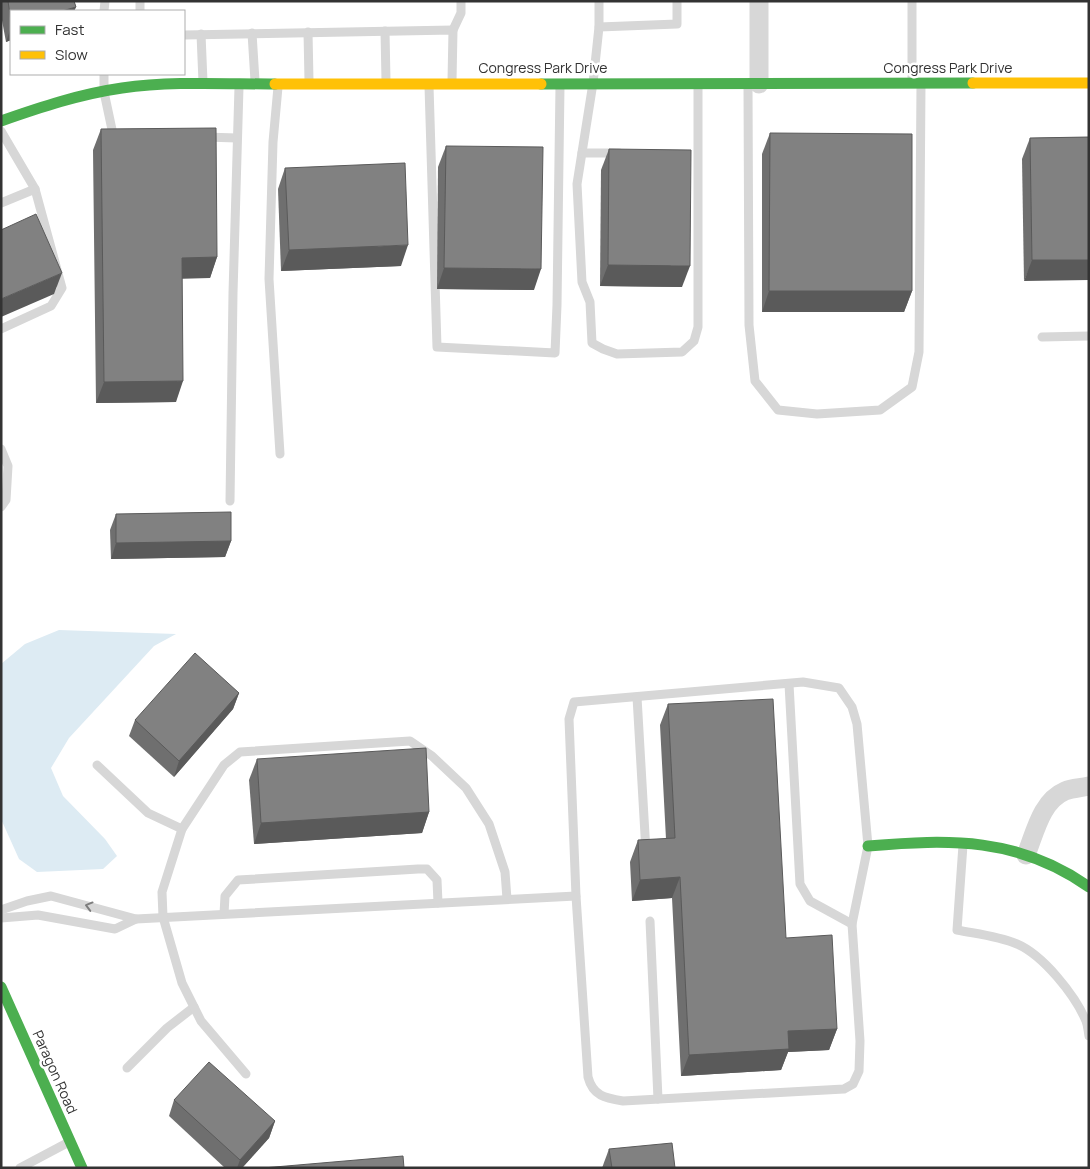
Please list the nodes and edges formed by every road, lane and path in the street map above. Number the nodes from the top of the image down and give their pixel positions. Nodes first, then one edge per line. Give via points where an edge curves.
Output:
1 (461, 1) edge
2 (599, 1) edge
3 (677, 1) edge
4 (759, 1) edge
5 (912, 1) edge
6 (598, 27) junction
7 (453, 30) junction
8 (385, 31) junction
9 (308, 32) junction
10 (252, 33) junction
11 (185, 34) edge
12 (201, 34) junction
13 (104, 75) edge
14 (146, 75) edge
15 (698, 82) junction
16 (429, 83) junction
17 (452, 83) junction
18 (560, 83) junction
19 (593, 83) junction
20 (916, 83) junction
21 (1089, 83) edge
22 (203, 84) junction
23 (239, 84) junction
24 (255, 84) junction
25 (278, 84) junction
26 (310, 84) junction
27 (386, 84) junction
28 (754, 84) junction
29 (146, 86) junction
30 (104, 92) junction
31 (1, 121) edge
32 (1, 131) edge
33 (192, 137) edge
34 (120, 138) edge
35 (237, 138) junction
36 (582, 153) junction
37 (630, 153) edge
38 (36, 189) junction
39 (1, 203) edge
40 (1, 329) edge
41 (1089, 336) edge
42 (1042, 337) dead end
43 (1, 449) edge
44 (280, 454) dead end
45 (230, 501) dead end
46 (1, 506) edge
47 (789, 684) junction
48 (637, 697) junction
49 (97, 765) dead end
50 (1089, 786) edge
51 (182, 829) junction
52 (963, 843) junction
53 (868, 846) junction
54 (646, 855) edge
55 (1026, 855) junction
56 (1089, 887) edge
57 (576, 896) junction
58 (507, 899) junction
59 (438, 903) junction
60 (1, 910) edge
61 (224, 914) junction
62 (163, 917) junction
63 (1, 918) edge
64 (136, 919) junction
65 (650, 921) dead end
66 (852, 924) junction
67 (1, 987) edge
68 (194, 1007) junction
69 (1089, 1036) edge
70 (127, 1068) dead end
71 (246, 1074) dead end
72 (658, 1099) junction
73 (69, 1142) junction
74 (20, 1168) edge
75 (82, 1168) edge

1 - 7 lane via 461,13
2 - 6 lane
3 - 6 lane via 677,24
4 - 28 street
5 - 20 lane
6 - 19 lane
7 - 8 lane
7 - 17 lane
8 - 9 lane
8 - 27 lane
9 - 10 lane
9 - 26 lane
10 - 12 lane
10 - 24 lane
11 - 12 lane
12 - 22 lane
13 - 30 lane
14 - 29 lane
15 - 19 street, Congress Park Drive
15 - 28 street, Congress Park Drive
15 - 36 lane via 693,152 698,327 694,341 682,352 617,354 592,343 590,302 582,282 577,184
16 - 17 street, Congress Park Drive
16 - 18 lane via 437,347 554,353
16 - 27 street, Congress Park Drive
17 - 18 street, Congress Park Drive
18 - 19 street, Congress Park Drive
19 - 36 lane
20 - 21 street, Congress Park Drive
20 - 28 street, Congress Park Drive
20 - 28 lane via 919,352 912,386 880,410 817,414 778,410 755,381 749,325
22 - 23 street, Congress Park Drive
22 - 29 street, Congress Park Drive
23 - 24 street, Congress Park Drive
23 - 35 lane
24 - 25 street, Congress Park Drive
25 - 26 street, Congress Park Drive
25 - 44 lane via 273,142 270,279
26 - 27 street, Congress Park Drive
29 - 30 street, Congress Park Drive
30 - 31 street, Congress Park Drive via 63,100
30 - 34 lane via 113,139
32 - 38 lane
33 - 35 lane
35 - 45 lane
36 - 37 lane
38 - 39 lane
38 - 40 lane via 62,288 51,306
41 - 42 lane
43 - 46 lane via 8,466 6,500
47 - 48 lane
47 - 53 lane via 803,682 839,688 852,707 857,724
47 - 66 lane via 800,884 810,902
48 - 54 lane
48 - 57 lane via 574,702 570,720
49 - 51 lane via 148,814
50 - 55 street via 1065,791 1054,798 1045,809
51 - 58 lane via 224,765 240,752 410,742 432,756 466,788 489,824 505,872
51 - 62 lane via 162,892
52 - 53 street via 938,841
52 - 55 street
52 - 69 lane via 957,930 993,937 1036,955 1070,994 1086,1022
53 - 66 lane
55 - 56 street via 1058,868
57 - 58 lane
57 - 72 lane via 591,1088 605,1098 623,1101
58 - 59 lane
59 - 61 lane
59 - 61 lane via 437,880 427,869 418,869 238,880 225,896
64 -> 60 lane via 51,896 27,900
61 - 62 lane
62 - 64 lane
62 - 68 lane via 182,983
63 - 64 lane via 38,914 115,929
65 - 72 lane
66 - 72 lane via 860,1041 859,1071 853,1084 844,1089
67 - 73 street, Paragon Road
68 - 70 lane via 167,1028
68 - 71 lane via 201,1021
73 - 74 lane
73 - 75 street, Paragon Road

